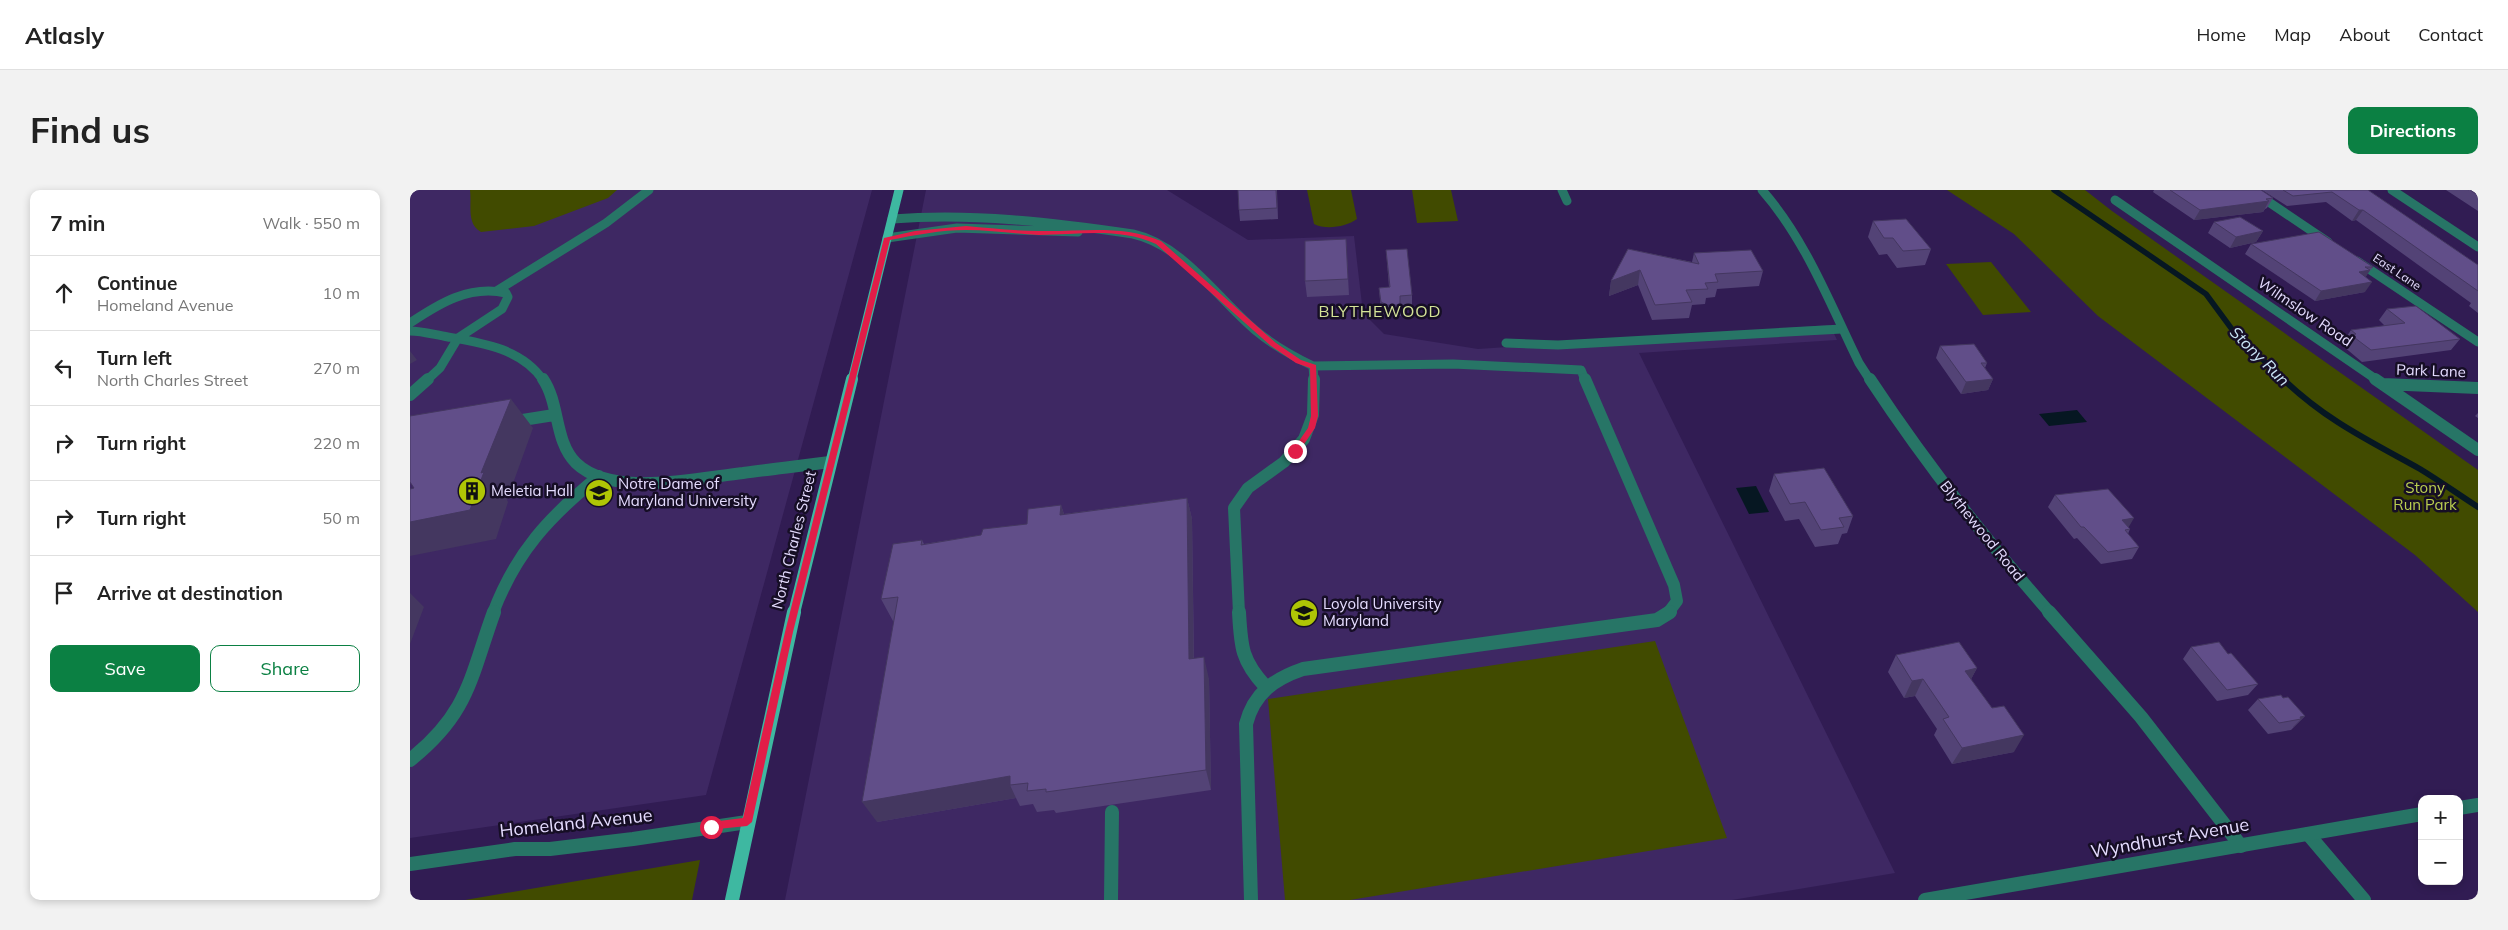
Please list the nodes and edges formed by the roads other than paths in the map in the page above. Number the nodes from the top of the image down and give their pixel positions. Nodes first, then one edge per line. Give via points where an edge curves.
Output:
1 (649, 190) edge
2 (899, 190) edge
3 (1562, 190) edge
4 (1762, 190) edge
5 (2251, 190) edge
6 (2392, 190) edge
7 (2115, 200) dead end
8 (1567, 201) dead end
9 (892, 219) junction
10 (1098, 230) junction
11 (887, 238) junction
12 (2478, 247) edge
13 (498, 290) junction
14 (410, 323) edge
15 (410, 330) edge
16 (1842, 330) junction
17 (458, 338) junction
18 (2478, 342) edge
19 (1506, 344) dead end
20 (1313, 366) junction
21 (2383, 384) junction
22 (2478, 388) edge
23 (410, 395) edge
24 (554, 414) junction
25 (500, 424) edge
26 (2478, 450) edge
27 (830, 462) junction
28 (599, 476) junction
29 (1265, 686) junction
30 (410, 760) edge
31 (2478, 804) edge
32 (2463, 807) edge
33 (1112, 812) dead end
34 (2418, 815) edge
35 (747, 822) junction
36 (2308, 834) junction
37 (2241, 846) junction
38 (410, 864) edge
39 (732, 900) edge
40 (1111, 900) edge
41 (1251, 900) edge
42 (1925, 900) edge
43 (2364, 900) edge

1 - 13 street via 606,223
2 - 9 main road, North Charles Street
3 - 8 street
4 - 16 street, Blythewood Road via 1797,236
5 - 18 street, East Lane
6 - 12 street
7 - 21 street, Wilmslow Road
9 - 10 street via 967,216
9 - 11 main road, North Charles Street
10 - 11 street via 1040,233 966,228
10 - 20 street via 1141,235 1158,242 1274,345 1298,361
11 - 27 main road, North Charles Street
13 - 14 street via 466,293
13 - 17 street via 506,293 507,303
15 - 17 street
16 - 19 street via 1574,344
16 - 37 street, Blythewood Road via 1883,402 1932,470 2009,566 2136,710
17 - 23 street via 440,368
17 - 24 street via 496,347 532,367 546,384
20 - 29 street via 1316,404 1311,428 1284,463 1244,491 1234,508 1241,645 1250,670
20 - 29 street via 1434,364 1581,370 1674,585 1677,601 1670,612 1650,622 1303,669
21 - 22 street, Park Lane
21 - 26 street, Wilmslow Road
24 - 25 street
24 - 28 street via 572,458
27 - 28 street via 671,481 622,481
27 - 35 main road, North Charles Street
28 - 30 street via 553,517 513,567 494,611 466,696 445,726
29 - 41 street via 1249,710 1246,724
31 - 32 street
33 - 40 street
34 - 36 street, Wyndhurst Avenue
35 - 38 street, Homeland Avenue via 633,839 550,849 515,849
35 - 39 main road, North Charles Street
36 - 37 street, Wyndhurst Avenue
36 - 43 street
37 - 42 street, Wyndhurst Avenue

